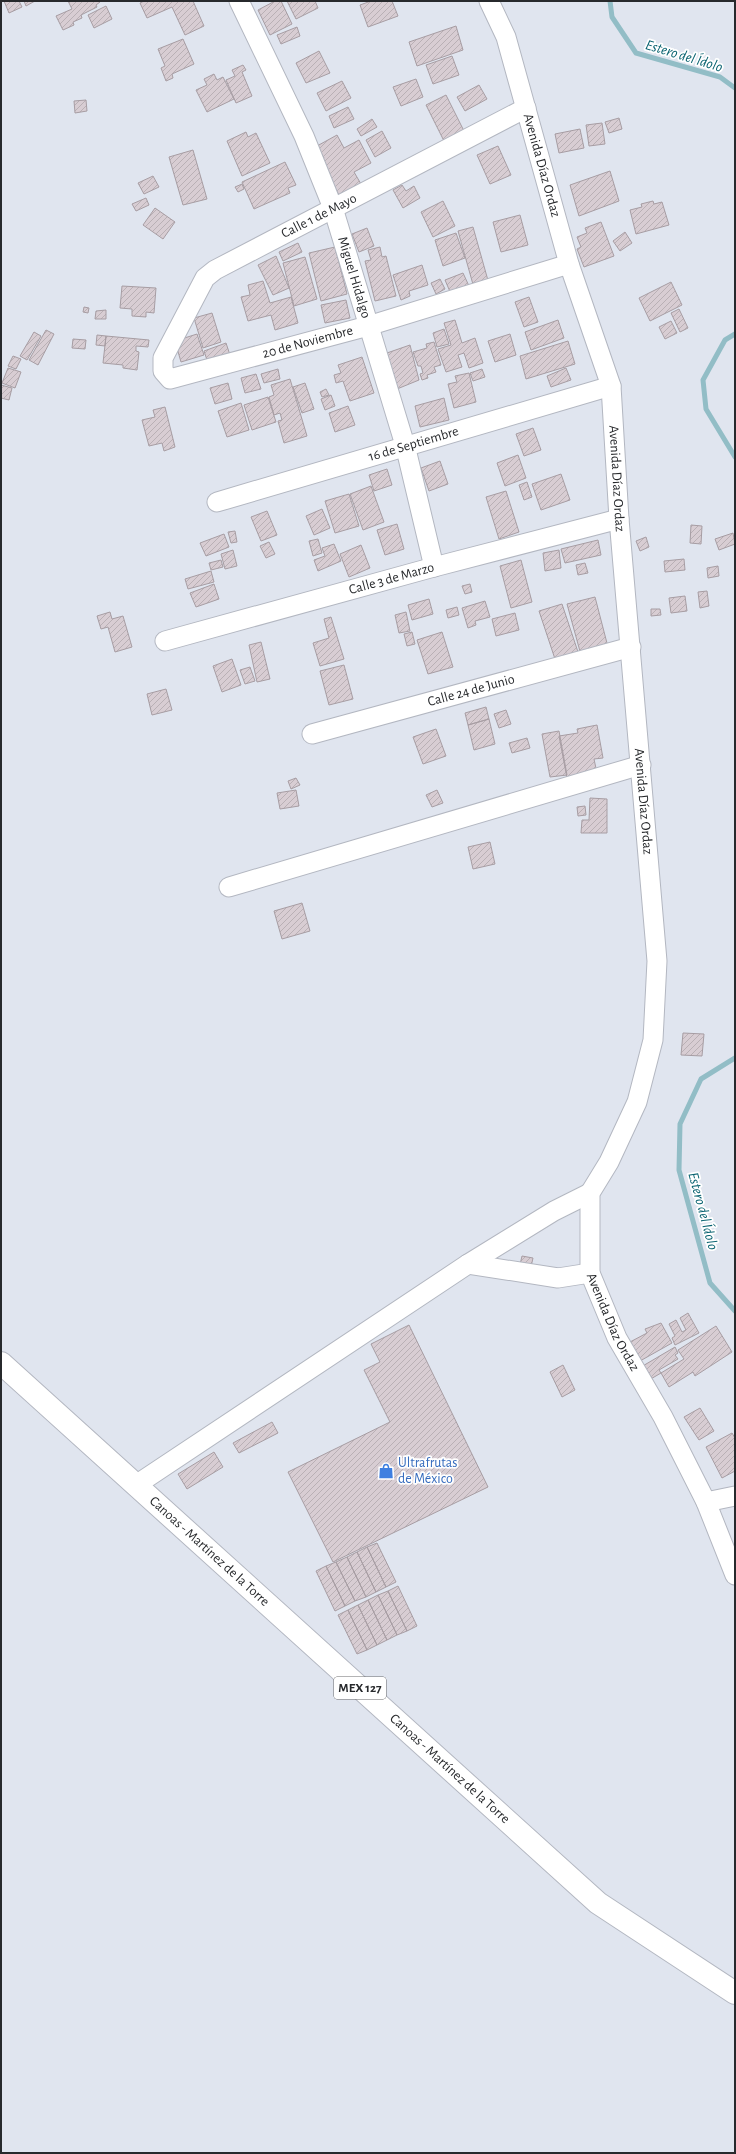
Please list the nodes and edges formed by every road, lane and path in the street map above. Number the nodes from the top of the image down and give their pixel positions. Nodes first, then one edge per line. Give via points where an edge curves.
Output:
1 (239, 1) edge
2 (489, 1) edge
3 (526, 108) junction
4 (333, 208) junction
5 (569, 264) junction
6 (368, 326) junction
7 (163, 371) joint
8 (611, 386) junction
9 (405, 445) junction
10 (217, 502) dead end
11 (619, 519) junction
12 (434, 567) junction
13 (165, 641) dead end
14 (631, 647) junction
15 (312, 734) dead end
16 (641, 765) junction
17 (229, 888) dead end
18 (590, 1193) junction
19 (468, 1264) junction
20 (590, 1273) junction
21 (1, 1364) edge
22 (136, 1485) junction
23 (735, 1496) edge
24 (706, 1502) junction
25 (735, 1575) edge
26 (735, 1993) edge

1 - 4 street, Miguel Hidalgo via 304,136
2 - 3 street, Avenida Díaz Ordaz via 506,37
3 - 4 street, Calle 1 de Mayo
3 - 5 street, Avenida Díaz Ordaz
4 - 6 street, Miguel Hidalgo
4 - 7 street, Calle 1 de Mayo via 215,270 205,278 163,358
5 - 6 street, 20 de Noviembre
5 - 8 street, Avenida Díaz Ordaz
6 - 7 street, 20 de Noviembre via 170,379
6 - 9 street, Miguel Hidalgo
8 - 9 street, 16 de Septiembre
8 - 11 street, Avenida Díaz Ordaz
9 - 10 street, 16 de Septiembre
9 - 12 street, Miguel Hidalgo
11 - 12 street, Calle 3 de Marzo
11 - 14 street, Avenida Díaz Ordaz
12 - 13 street, Calle 3 de Marzo
14 - 15 street, Calle 24 de Junio
14 - 16 street, Avenida Díaz Ordaz
16 - 17 street
16 - 18 street, Avenida Díaz Ordaz via 658,962 653,1040 637,1102 609,1162
18 - 19 street via 554,1211
18 - 20 street, Avenida Díaz Ordaz
19 - 20 street via 558,1278
19 - 22 street
20 - 24 street, Avenida Díaz Ordaz via 617,1338 664,1417
21 - 22 main road, Canoas - Martínez de la Torre / MEX 127
22 - 26 main road, Canoas - Martínez de la Torre / MEX 127 via 598,1903
23 - 24 street
24 - 25 street, Avenida Díaz Ordaz

